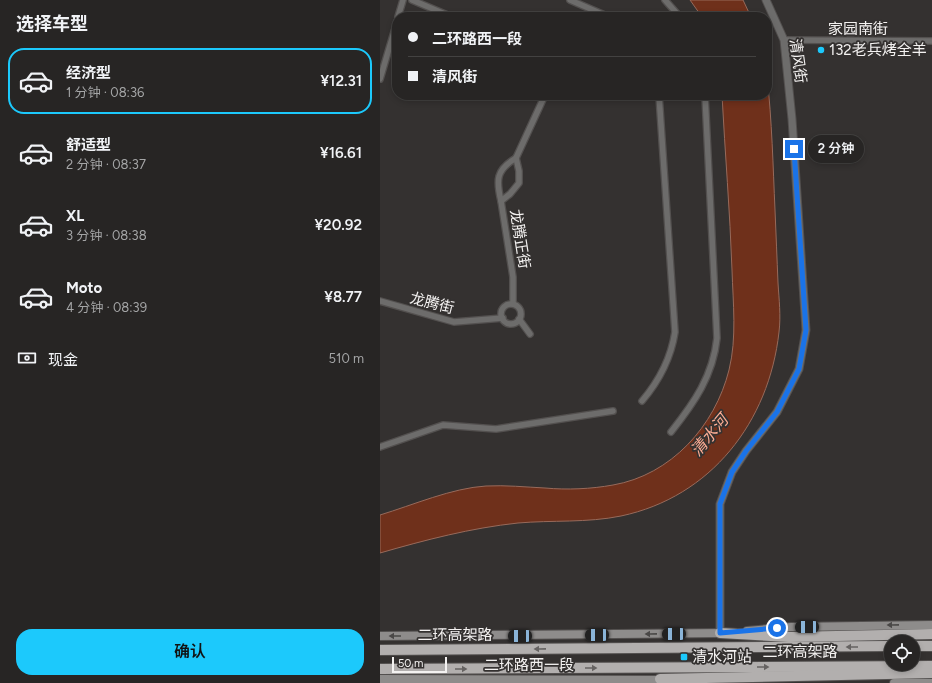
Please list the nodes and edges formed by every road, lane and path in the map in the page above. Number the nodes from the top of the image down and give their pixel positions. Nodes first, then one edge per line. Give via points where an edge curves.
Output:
1 (404, 0) edge
2 (412, 0) edge
3 (570, 0) edge
4 (665, 0) edge
5 (766, 0) edge
6 (400, 12) edge
7 (440, 12) edge
8 (598, 12) edge
9 (676, 12) edge
10 (771, 12) edge
11 (772, 13) edge
12 (392, 39) edge
13 (784, 40) junction
14 (932, 41) edge
15 (380, 79) edge
16 (543, 100) edge
17 (659, 100) edge
18 (705, 100) edge
19 (516, 158) junction
20 (501, 201) junction
21 (380, 301) edge
22 (513, 304) junction
23 (503, 318) junction
24 (519, 319) junction
25 (530, 334) dead end
26 (642, 401) dead end
27 (613, 411) dead end
28 (671, 432) dead end
29 (380, 447) edge
30 (932, 624) edge
31 (720, 633) junction
32 (932, 634) edge
33 (380, 636) edge
34 (884, 646) edge
35 (920, 646) edge
36 (932, 646) edge
37 (380, 650) edge
38 (932, 666) edge
39 (380, 669) edge
40 (932, 673) edge
41 (380, 679) edge
42 (660, 679) junction
43 (633, 681) edge
44 (677, 683) edge
45 (894, 683) edge
46 (932, 683) edge

1 - 6 street
2 - 7 street
3 - 8 street
4 - 9 street
5 - 10 street, 清风街
11 - 13 street, 清风街
12 - 15 street
13 - 14 street, 家园南街
13 - 31 street, 清风街 via 792,119 806,330 799,369 777,412 732,472 720,504
16 - 19 street
17 - 26 street via 675,332 674,343 664,368
18 - 28 street via 717,338 715,356 703,388
19 - 20 street, 龙腾正街 via 519,183
19 - 20 street via 505,165 498,176
20 - 22 street, 龙腾正街 via 514,278
21 - 23 street, 龙腾街 via 454,322
22 - 23 street via 504,307
22 - 24 street via 520,310
23 - 24 street via 510,323
24 - 25 street
27 - 29 street via 496,429 443,425
30 -> 31 main road, 二环路西一段 via 791,627
31 - 32 highway via 789,637
31 -> 33 main road, 二环路西一段
34 -> 37 highway, 二环高架路
35 - 36 highway
39 -> 38 highway, 二环高架路
40 - 42 highway
41 - 43 main road, 二环路西一段
42 - 43 main road, 二环路西一段
42 - 44 main road, 二环路西一段
45 - 46 main road

